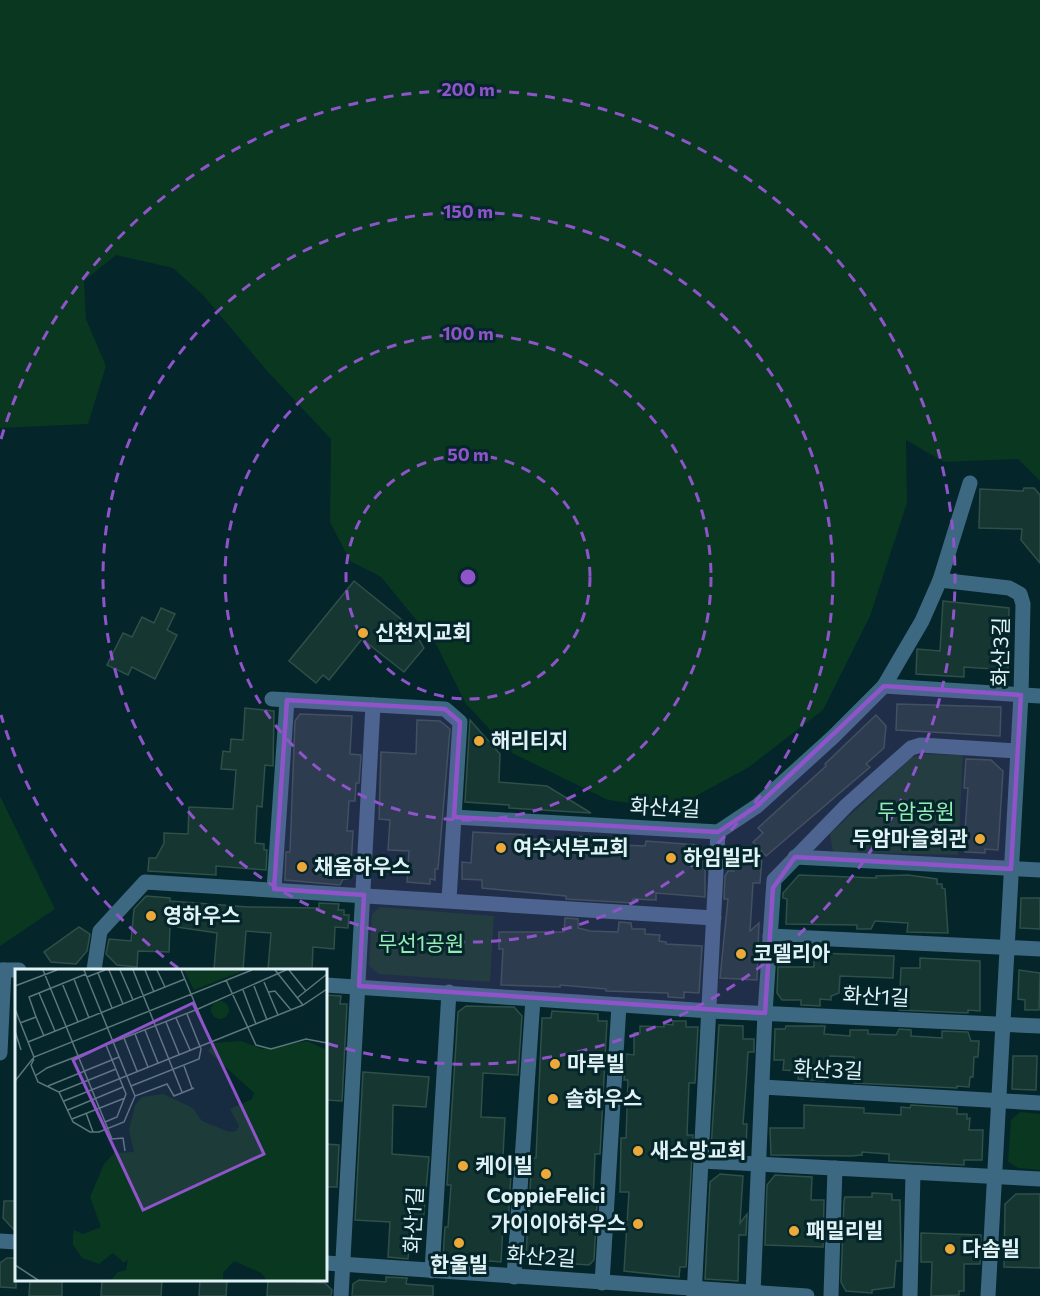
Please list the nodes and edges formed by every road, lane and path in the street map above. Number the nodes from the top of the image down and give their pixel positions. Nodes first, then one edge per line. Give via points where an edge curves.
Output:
1 (970, 483) dead end
2 (940, 580) junction
3 (884, 686) junction
4 (1021, 695) junction
5 (1040, 696) edge
6 (373, 705) junction
7 (1017, 751) junction
8 (454, 817) junction
9 (718, 832) junction
10 (795, 857) junction
11 (1011, 869) junction
12 (1040, 870) edge
13 (274, 889) junction
14 (364, 895) junction
15 (448, 900) junction
16 (714, 918) junction
17 (770, 936) junction
18 (1007, 947) junction
19 (1040, 949) edge
20 (94, 969) edge
21 (8, 970) edge
22 (327, 985) edge
23 (359, 986) junction
24 (449, 992) junction
25 (533, 999) junction
26 (619, 1005) junction
27 (710, 1011) junction
28 (765, 1013) junction
29 (1002, 1024) junction
30 (1040, 1026) edge
31 (0, 1053) edge
32 (762, 1087) junction
33 (999, 1101) junction
34 (1040, 1103) edge
35 (701, 1161) junction
36 (758, 1164) junction
37 (835, 1168) junction
38 (913, 1173) junction
39 (995, 1177) junction
40 (1040, 1179) edge
41 (0, 1241) edge
42 (15, 1242) edge
43 (327, 1263) edge
44 (343, 1264) junction
45 (432, 1271) junction
46 (514, 1277) junction
47 (602, 1283) junction
48 (694, 1293) edge
49 (753, 1293) junction
50 (341, 1296) edge
51 (807, 1296) edge
52 (831, 1296) edge
53 (910, 1296) edge
54 (988, 1296) edge

1 - 2 street
2 - 3 street, 화산4길 via 922,621
2 - 4 street, 화산3길 via 1009,588 1020,594
3 - 4 street
3 - 9 street, 화산4길 via 757,806
4 - 5 street
4 - 7 street, 화산3길
6 - 8 street via 445,709 460,722
6 - 13 street via 279,699
6 - 14 street
7 - 10 street via 921,745 911,748
7 - 11 street, 화산3길
8 - 9 street, 화산4길
8 - 15 street
9 - 16 street
10 - 11 street
10 - 17 street via 774,880
11 - 12 street
11 - 18 street, 화산3길
13 - 14 street
13 - 20 street via 145,882 100,931
14 - 15 street
14 - 23 street
15 - 16 street
16 - 27 street
17 - 18 street
17 - 28 street
18 - 19 street
18 - 29 street, 화산3길
21 - 31 street
22 - 23 street, 화산1길
23 - 24 street, 화산1길
23 - 44 street
24 - 25 street, 화산1길
24 - 45 street, 화산1길
25 - 26 street, 화산1길
25 - 46 street
26 - 27 street, 화산1길
26 - 47 street
27 - 28 street, 화산1길
27 - 35 street
28 - 29 street, 화산1길
28 - 32 street
29 - 30 street, 화산1길
29 - 33 street, 화산3길
32 - 33 street, 화산3길
32 - 36 street
33 - 34 street
33 - 39 street, 화산3길
35 - 36 street
35 - 48 street
36 - 37 street
36 - 49 street
37 - 38 street
37 - 52 street
38 - 39 street
38 - 53 street
39 - 40 street
39 - 54 street, 화산3길
41 - 42 street
43 - 44 street, 화산2길
44 - 45 street, 화산2길
44 - 50 street
45 - 46 street, 화산2길
46 - 47 street, 화산2길
47 - 48 street, 화산2길
48 - 49 street, 화산2길
49 - 51 street, 화산2길

